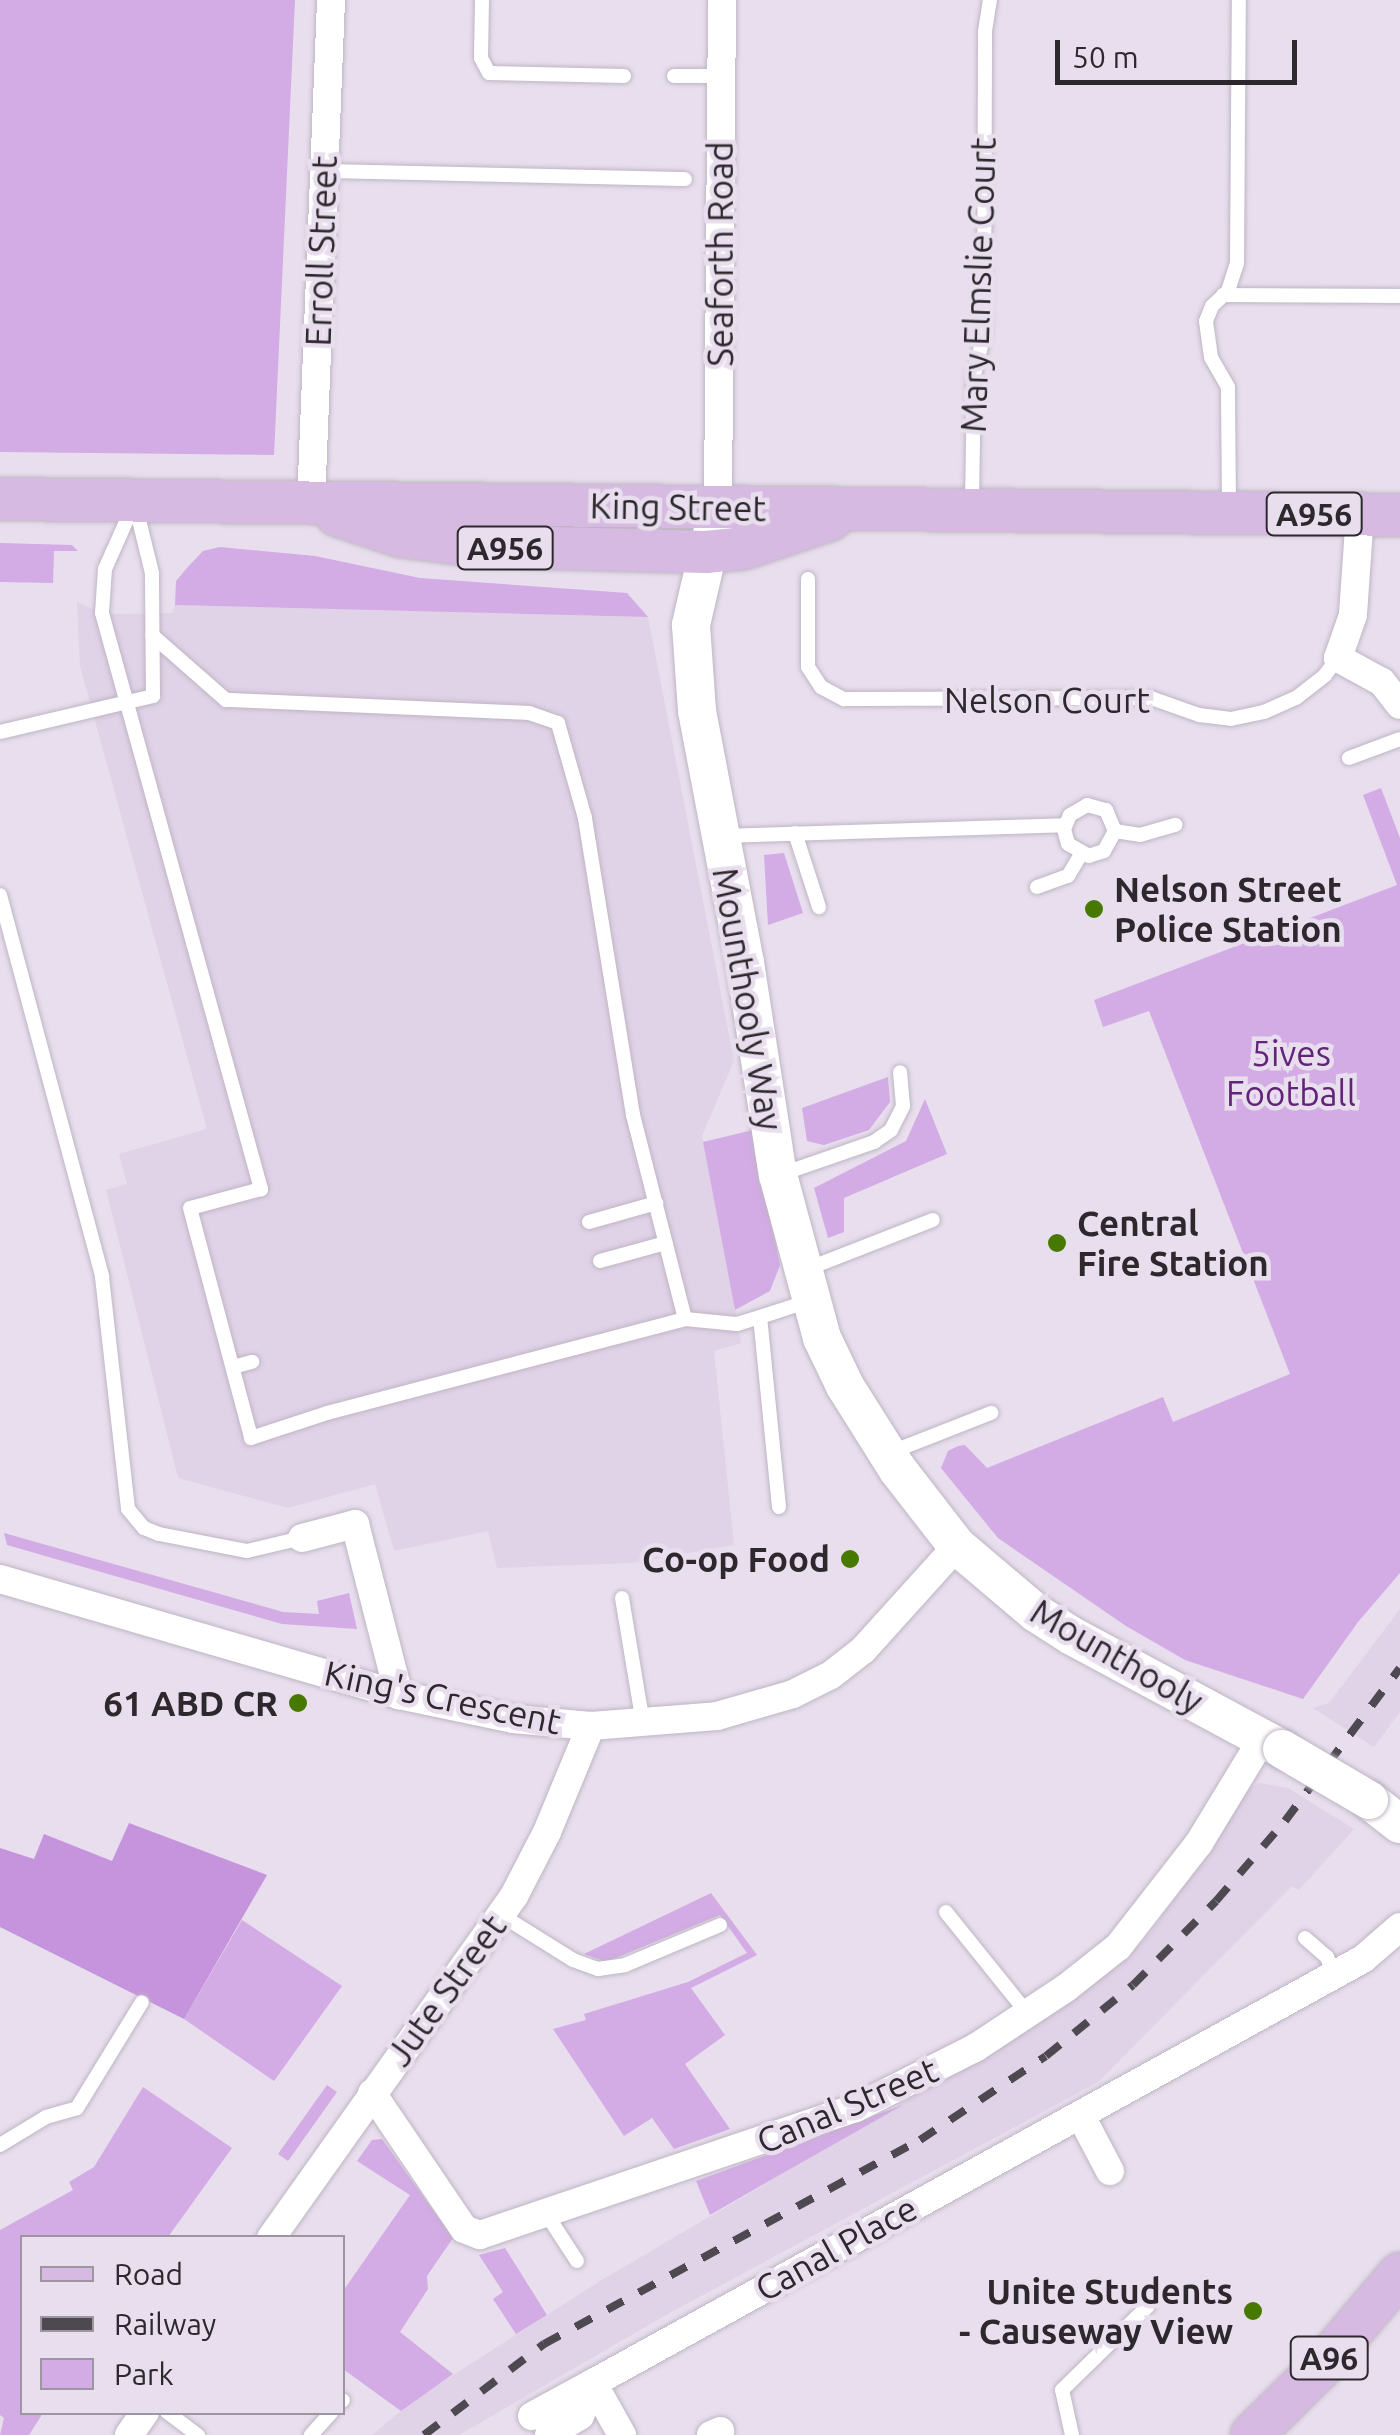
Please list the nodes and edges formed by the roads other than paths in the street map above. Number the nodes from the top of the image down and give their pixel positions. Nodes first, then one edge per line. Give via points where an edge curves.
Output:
1 (331, 0) edge
2 (482, 0) edge
3 (722, 0) edge
4 (990, 0) edge
5 (1238, 0) edge
6 (624, 76) dead end
7 (674, 76) dead end
8 (721, 76) junction
9 (324, 171) junction
10 (685, 179) dead end
11 (1223, 295) junction
12 (1400, 296) edge
13 (0, 499) edge
14 (134, 501) junction
15 (311, 502) junction
16 (718, 507) junction
17 (866, 509) junction
18 (972, 510) junction
19 (1229, 513) junction
20 (1380, 515) edge
21 (706, 552) junction
22 (808, 579) dead end
23 (152, 636) junction
24 (1338, 658) junction
25 (126, 699) junction
26 (1400, 705) edge
27 (0, 732) edge
28 (1400, 739) edge
29 (1349, 758) dead end
30 (1065, 825) junction
31 (1176, 825) dead end
32 (795, 832) junction
33 (1116, 832) junction
34 (718, 836) junction
35 (1081, 854) junction
36 (1038, 887) dead end
37 (0, 895) edge
38 (819, 907) dead end
39 (900, 1072) dead end
40 (778, 1175) junction
41 (656, 1203) junction
42 (933, 1220) dead end
43 (589, 1222) dead end
44 (666, 1243) junction
45 (600, 1262) dead end
46 (806, 1286) junction
47 (760, 1316) junction
48 (685, 1318) junction
49 (242, 1325) dead end
50 (223, 1331) junction
51 (252, 1362) dead end
52 (232, 1367) junction
53 (991, 1413) dead end
54 (892, 1462) junction
55 (780, 1507) dead end
56 (302, 1538) joint
57 (958, 1546) junction
58 (0, 1579) edge
59 (622, 1598) dead end
60 (398, 1695) junction
61 (643, 1723) junction
62 (591, 1726) junction
63 (1273, 1742) junction
64 (1384, 1807) edge
65 (1400, 1824) edge
66 (946, 1912) dead end
67 (501, 1915) junction
68 (720, 1926) dead end
69 (1400, 1927) edge
70 (1304, 1938) dead end
71 (1334, 1975) junction
72 (142, 2002) dead end
73 (1028, 2014) junction
74 (372, 2092) junction
75 (1082, 2118) junction
76 (0, 2145) edge
77 (1110, 2171) dead end
78 (547, 2215) junction
79 (272, 2235) edge
80 (577, 2261) dead end
81 (1400, 2274) edge
82 (1148, 2306) dead end
83 (593, 2383) junction
84 (170, 2415) edge
85 (329, 2415) edge
86 (541, 2426) edge
87 (198, 2435) edge
88 (311, 2435) edge
89 (622, 2435) edge
90 (1072, 2435) edge
91 (1252, 2435) edge

1 - 9 street, Erroll Street
2 - 6 lane via 481,58 490,73
3 - 8 street, Seaforth Road
4 - 18 lane, Mary Elmslie Court via 984,49 984,334 974,375
5 - 11 lane via 1237,262
7 - 8 lane
8 - 16 street, Seaforth Road
9 - 10 lane
9 - 15 street, Erroll Street
11 - 12 lane
11 - 19 lane via 1206,321 1206,343 1228,387
13 - 14 main road, King Street / A956
14 - 15 main road, King Street / A956
14 - 23 lane via 152,572
14 - 25 lane via 105,569 102,614
15 - 16 main road, King Street / A956
15 - 21 main road, King Street / A956 via 358,525 436,542
16 - 17 main road, King Street / A956
16 - 21 main road, Mounthooly Way
17 - 18 main road, King Street / A956
17 - 21 main road, King Street / A956 via 744,548
18 - 19 main road, King Street / A956
19 - 20 main road, King Street / A956
20 - 24 street, Nelson Court
21 - 34 main road, Mounthooly Way via 691,625
22 - 24 lane, Nelson Court via 808,667 821,687 844,698 1151,698 1231,719 1296,698
23 - 25 lane via 152,696
23 - 41 lane via 226,700 529,713 558,723 585,818 633,1116
24 - 26 street via 1382,682
25 - 27 lane
25 - 50 lane via 261,1189 190,1208
28 - 29 lane
30 - 32 lane
30 - 33 lane via 1075,810 1094,805 1110,816
30 - 35 lane via 1068,844
31 - 33 lane
32 - 34 lane
32 - 38 lane
33 - 35 lane via 1104,851
34 - 40 main road, Mounthooly Way
35 - 36 lane via 1068,876
37 - 56 lane via 102,1278 128,1510 159,1534 247,1551
39 - 40 lane via 903,1106 891,1130
40 - 46 main road, Mounthooly Way
41 - 43 lane
41 - 44 lane
42 - 46 lane
44 - 45 lane
44 - 48 lane
46 - 47 lane
46 - 54 main road, Mounthooly Way via 845,1386
47 - 48 lane via 737,1324
47 - 55 lane
48 - 52 lane via 251,1438
49 - 50 lane
50 - 52 lane
51 - 52 lane
53 - 54 lane
54 - 57 main road, Mounthooly
56 - 60 street via 354,1524
57 - 61 street, King's Crescent via 863,1650 831,1675 753,1708
57 - 63 main road, Mounthooly via 1072,1636
58 - 60 street, King's Crescent
59 - 61 lane
60 - 62 street, King's Crescent via 513,1719
61 - 62 street, King's Crescent
62 - 67 street, Jute Street via 548,1832
63 - 64 main road, Mounthooly, bridge
63 - 73 street, Canal Street via 1141,1922 1089,1971
64 - 65 main road, Mounthooly
66 - 73 lane
67 - 68 lane via 598,1969
67 - 74 street, Jute Street
69 - 71 street, Canal Place
70 - 71 lane via 1327,1957
71 - 75 street, Canal Place
72 - 76 lane via 78,2108 46,2117
73 - 78 street, Canal Street via 856,2108
74 - 78 street, Canal Street via 469,2233
74 - 79 street, Jute Street
75 - 77 street
75 - 83 street, Canal Place
78 - 80 lane
81 - 91 main road, A96
82 - 90 lane via 1062,2390
83 - 86 street, Canal Place via 580,2416
83 - 89 street
84 - 87 lane
85 - 88 lane

